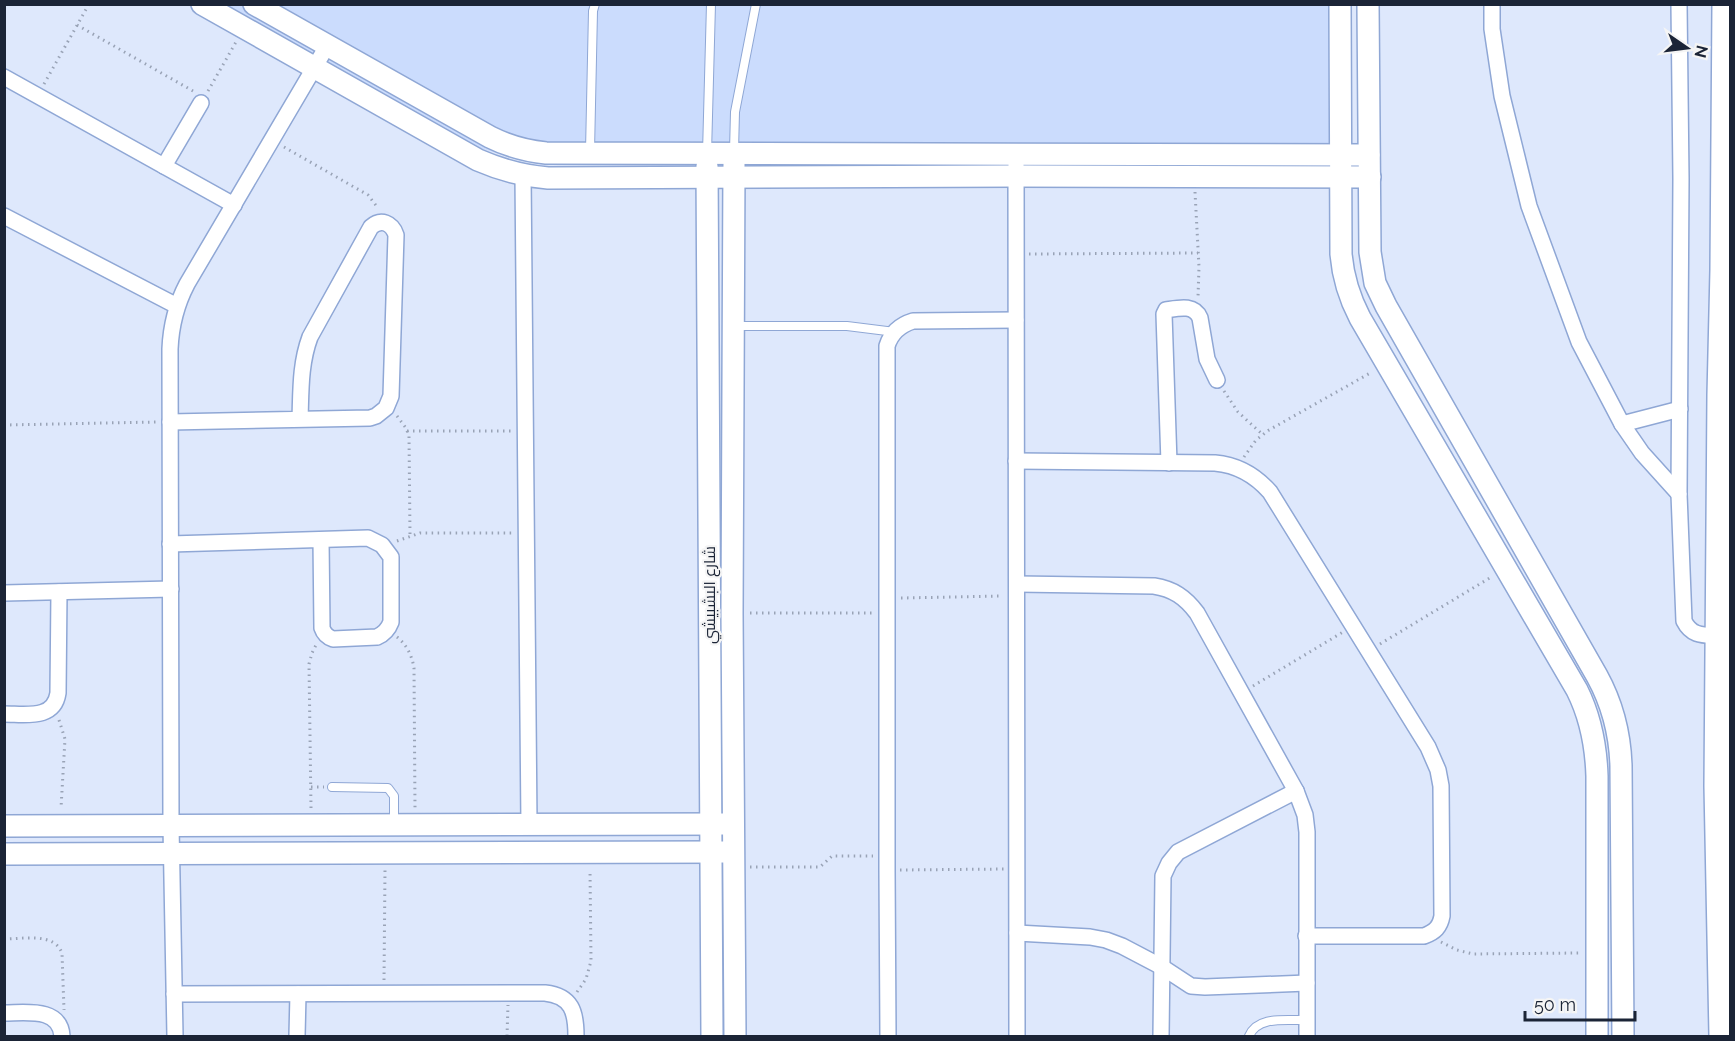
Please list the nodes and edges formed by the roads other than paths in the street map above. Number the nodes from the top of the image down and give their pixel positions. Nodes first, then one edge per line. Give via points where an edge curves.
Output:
1 (202, 4) edge
2 (254, 4) edge
3 (595, 4) edge
4 (711, 4) edge
5 (756, 4) edge
6 (1340, 4) edge
7 (1368, 4) edge
8 (1492, 4) edge
9 (1679, 4) edge
10 (1726, 4) edge
11 (327, 46) junction
12 (314, 67) junction
13 (4, 77) edge
14 (203, 100) road end
15 (590, 153) junction
16 (707, 153) junction
17 (734, 153) junction
18 (1016, 153) junction
19 (1341, 155) junction
20 (1369, 155) junction
21 (164, 166) junction
22 (523, 175) junction
23 (1016, 177) junction
24 (1341, 177) junction
25 (1370, 177) junction
26 (707, 178) junction
27 (734, 178) junction
28 (234, 205) junction
29 (4, 216) edge
30 (177, 306) junction
31 (1016, 320) junction
32 (708, 326) junction
33 (733, 326) junction
34 (895, 332) junction
35 (1218, 380) road end
36 (1680, 410) junction
37 (300, 419) junction
38 (170, 422) junction
39 (1622, 424) junction
40 (1017, 461) junction
41 (1169, 463) junction
42 (1679, 494) junction
43 (321, 540) junction
44 (170, 544) junction
45 (171, 589) junction
46 (1016, 590) junction
47 (59, 592) junction
48 (4, 593) edge
49 (1719, 636) junction
50 (4, 714) edge
51 (1724, 782) edge
52 (332, 787) dead end
53 (1296, 790) junction
54 (529, 824) junction
55 (711, 824) junction
56 (734, 824) junction
57 (394, 825) junction
58 (4, 826) edge
59 (171, 826) junction
60 (711, 852) junction
61 (4, 854) edge
62 (171, 854) junction
63 (734, 859) junction
64 (1017, 933) junction
65 (1306, 936) junction
66 (1162, 967) junction
67 (1306, 982) junction
68 (174, 994) junction
69 (298, 994) junction
70 (4, 1013) edge
71 (1307, 1020) junction
72 (62, 1036) edge
73 (175, 1036) edge
74 (297, 1036) edge
75 (576, 1036) edge
76 (712, 1036) edge
77 (735, 1036) edge
78 (888, 1036) edge
79 (1017, 1036) edge
80 (1161, 1036) edge
81 (1249, 1036) edge
82 (1307, 1036) edge
83 (1597, 1036) edge
84 (1623, 1036) edge
85 (1723, 1036) edge

1 - 12 street
2 - 11 street
3 - 15 lane
4 - 16 lane
5 - 17 lane via 735,112
6 - 19 street
7 - 20 street
8 - 39 street via 1502,96 1529,206 1579,342
9 - 36 street
10 - 49 highway
11 - 12 street
11 - 15 street via 505,144 539,152
12 - 22 street via 478,160
12 - 28 street
13 - 21 street
14 - 21 street
15 - 16 street
16 - 17 street
16 - 26 street, شارع البشبيشي
17 - 18 street
17 - 27 street, شارع البشبيشي
18 - 19 street
18 - 23 street
19 - 20 street
19 - 24 street
20 - 25 street
21 - 28 street
22 - 26 street
22 - 54 street
23 - 24 street
23 - 27 street
23 - 31 street
24 - 25 street
24 - 83 street via 1341,254 1345,281 1357,312 1585,705 1597,776
25 - 84 street via 1371,268 1380,295 1613,710 1622,766
26 - 27 street
26 - 32 street, شارع البشبيشي
27 - 33 street, شارع البشبيشي
28 - 30 street
29 - 30 street
30 - 38 street via 170,338
31 - 34 street via 913,321
31 - 40 street
32 - 33 street
32 - 55 street, شارع البشبيشي
33 - 34 lane via 847,326
33 - 56 street, شارع البشبيشي
34 - 78 street via 887,346
35 - 41 street via 1206,359 1199,315 1189,308 1167,309 1164,314
36 - 39 street
36 - 42 street
37 - 37 street via 370,418 386,408 391,396 396,235 391,226 382,222 370,228 310,337 302,368
37 - 38 street
38 - 44 street
39 - 42 street
40 - 41 street
40 - 46 street
41 - 65 street via 1215,463 1240,468 1270,492 1432,754 1438,770 1442,916 1438,926 1430,934 1418,937
42 - 49 street via 1684,621 1698,635
43 - 43 street via 368,538 386,548 391,558 391,622 377,638 333,639 326,635 322,628
43 - 44 street
44 - 45 street
45 - 47 street
45 - 59 street
46 - 53 street via 1154,586 1184,597 1197,613
46 - 64 street
47 - 48 street
47 - 50 street via 55,704 44,713
49 - 51 highway
51 - 85 highway
52 - 57 lane via 388,788 394,796
53 - 65 street via 1307,824
53 - 66 street via 1173,857 1163,876
54 - 55 street
54 - 57 street
55 - 56 street
55 - 60 street, شارع البشبيشي
56 - 63 street, شارع البشبيشي
57 - 59 street
58 - 59 street
59 - 62 street
60 - 62 street
60 - 63 street
60 - 76 street, شارع البشبيشي
61 - 62 street
62 - 68 street
63 - 77 street, شارع البشبيشي
64 - 66 street via 1098,938
64 - 79 street
65 - 67 street
66 - 67 street via 1191,986
66 - 80 street
67 - 71 street
68 - 69 street
68 - 73 street
69 - 74 street
69 - 75 street via 553,994 567,1001 575,1014
70 - 72 street via 43,1013 56,1021
71 - 81 lane via 1262,1023
71 - 82 street

